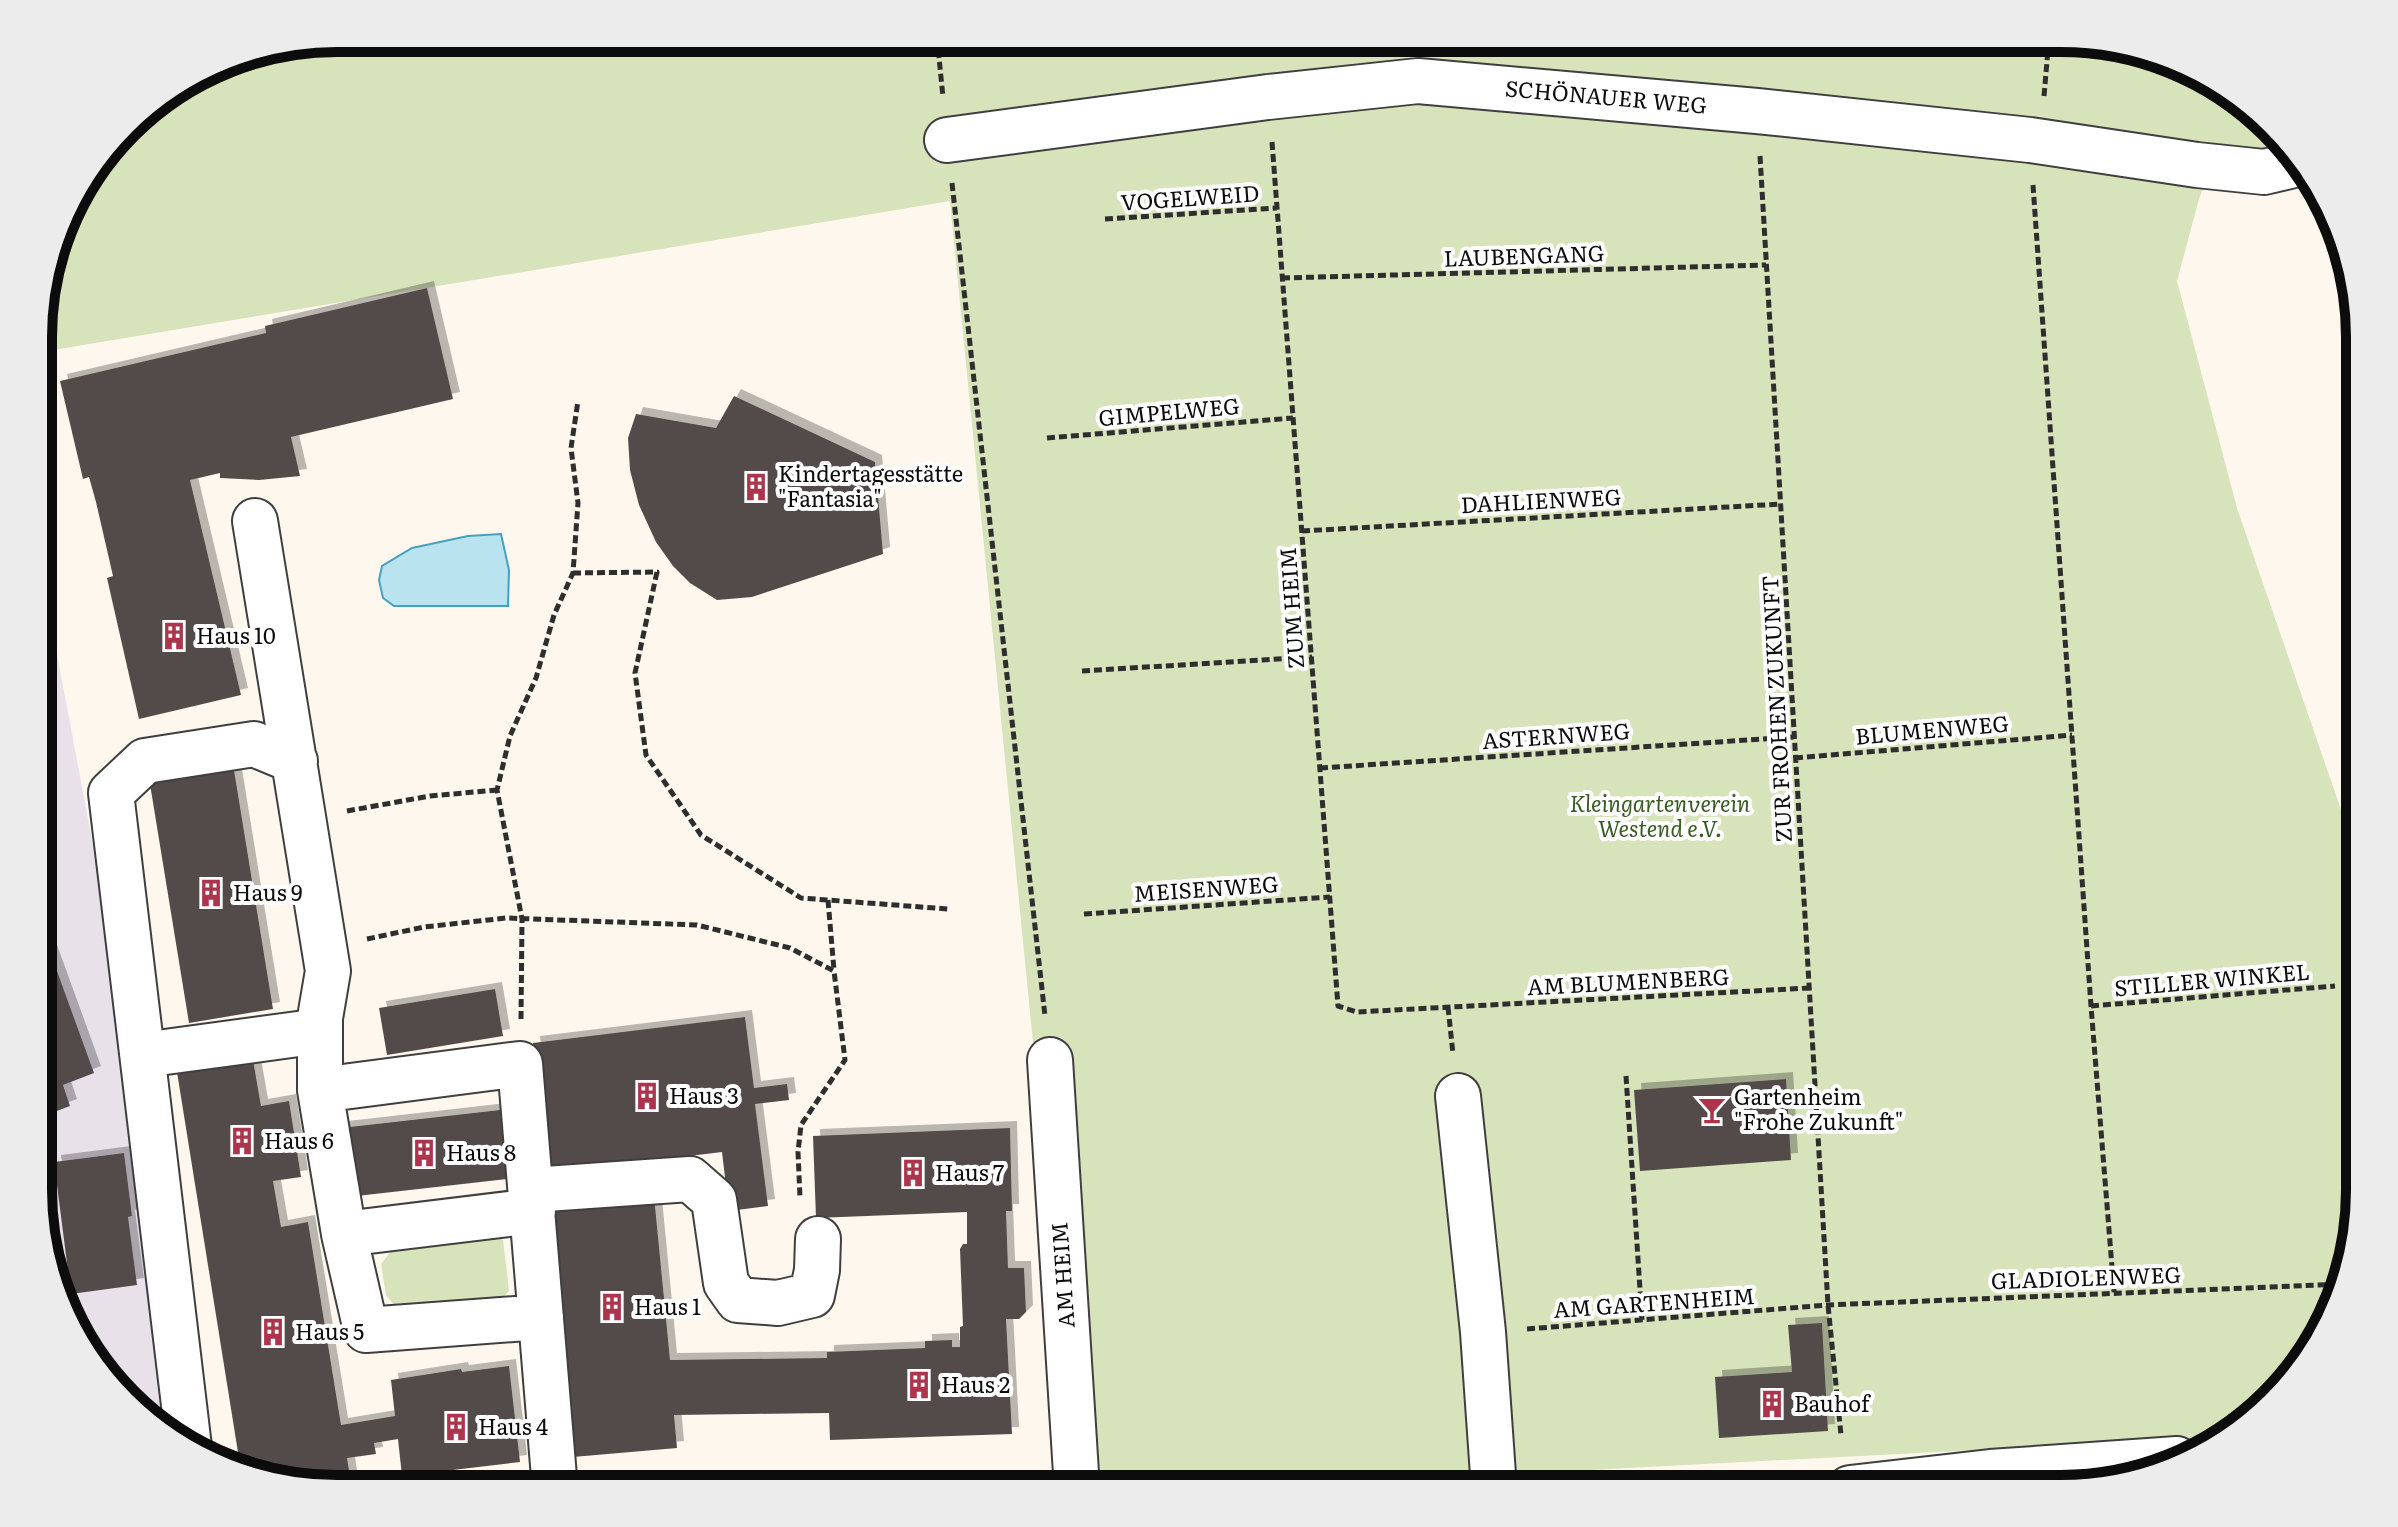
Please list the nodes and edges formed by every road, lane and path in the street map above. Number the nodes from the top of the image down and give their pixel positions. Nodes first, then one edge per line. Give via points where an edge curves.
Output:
1 (938, 52) edge
2 (2047, 52) edge
3 (1268, 97) junction
4 (1757, 111) junction
5 (947, 140) junction
6 (2035, 141) junction
7 (2281, 168) edge
8 (1277, 208) junction
9 (1105, 219) dead end
10 (1766, 265) junction
11 (1282, 278) junction
12 (578, 401) dead end
13 (1294, 418) junction
14 (1047, 438) dead end
15 (1781, 504) junction
16 (255, 521) dead end
17 (1302, 531) junction
18 (573, 573) junction
19 (1312, 657) junction
20 (1082, 671) dead end
21 (2072, 735) junction
22 (1795, 737) junction
23 (1795, 758) junction
24 (295, 761) junction
25 (1320, 768) junction
26 (497, 790) junction
27 (304, 824) junction
28 (1330, 897) junction
29 (828, 900) junction
30 (948, 909) dead end
31 (1084, 914) dead end
32 (522, 919) junction
33 (326, 965) junction
34 (834, 971) junction
35 (2335, 986) dead end
36 (1809, 988) junction
37 (2091, 1006) junction
38 (1448, 1007) joint
39 (320, 1031) junction
40 (143, 1055) junction
41 (1050, 1060) joint
42 (520, 1064) junction
43 (1626, 1076) dead end
44 (320, 1090) junction
45 (1458, 1096) dead end
46 (532, 1201) junction
47 (344, 1234) junction
48 (818, 1239) joint
49 (2330, 1285) edge
50 (2114, 1292) junction
51 (1828, 1305) junction
52 (541, 1317) junction
53 (1642, 1320) junction
54 (1483, 1332) junction
55 (187, 1433) edge
56 (1841, 1435) dead end
57 (2150, 1461) edge
58 (554, 1475) edge
59 (1076, 1475) edge
60 (1493, 1475) edge
61 (1964, 1475) edge

1 - 5 path
2 - 6 path
3 - 4 street, SCHÖNAUER WEG via 1418,81
3 - 5 street, SCHÖNAUER WEG
3 - 8 path, ZUM HEIM
4 - 6 street, SCHÖNAUER WEG
4 - 10 path, ZUR FROHEN ZUKUNFT
5 - 41 path
6 - 7 street, SCHÖNAUER WEG via 2197,165
6 - 21 path
8 - 9 path, VOGELWEID
8 - 11 path, ZUM HEIM
10 - 11 path, LAUBENGANG
10 - 15 path, ZUR FROHEN ZUKUNFT
11 - 13 path, ZUM HEIM
12 - 18 path via 571,448 578,503
13 - 14 path, GIMPELWEG
13 - 17 path, ZUM HEIM
15 - 17 path, DAHLIENWEG
15 - 22 path, ZUR FROHEN ZUKUNFT
16 - 24 street
17 - 19 path, ZUM HEIM
18 - 26 path via 510,736
18 - 29 path via 657,572 635,673 646,755 701,835 801,898
19 - 20 path
19 - 25 path, ZUM HEIM
21 - 23 path, BLUMENWEG
21 - 37 path
22 - 23 path, ZUR FROHEN ZUKUNFT
22 - 25 path, ASTERNWEG
23 - 36 path, ZUR FROHEN ZUKUNFT
24 - 27 street
24 - 40 street via 254,744 145,761 111,793
25 - 28 path, ZUM HEIM
26 - 27 path via 388,803
26 - 32 path
27 - 33 street
28 - 31 path, MEISENWEG
28 - 38 path, ZUM HEIM via 1338,1006 1357,1012
29 - 30 path
29 - 34 path
32 - 33 path via 452,923 359,941
32 - 34 path via 697,925 790,948
32 - 42 path
33 - 39 street
34 - 48 path via 845,1060 801,1125 798,1152 801,1203
35 - 37 path, STILLER WINKEL
36 - 38 path, AM BLUMENBERG
36 - 51 path, ZUR FROHEN ZUKUNFT
37 - 50 path
39 - 40 street
39 - 44 street
40 - 55 street
41 - 59 street, AM HEIM
42 - 44 street
42 - 46 street
43 - 53 path
44 - 47 street
45 - 54 street
46 - 47 street
46 - 48 street via 690,1179 714,1200 726,1283 738,1300 778,1303 812,1295
46 - 52 street
47 - 52 street via 366,1330
49 - 50 path, GLADIOLENWEG
50 - 51 path, GLADIOLENWEG
51 - 53 path, AM GARTENHEIM
51 - 56 path, ZUR FROHEN ZUKUNFT
52 - 58 street
53 - 54 path, AM GARTENHEIM
54 - 60 street
57 - 61 street

